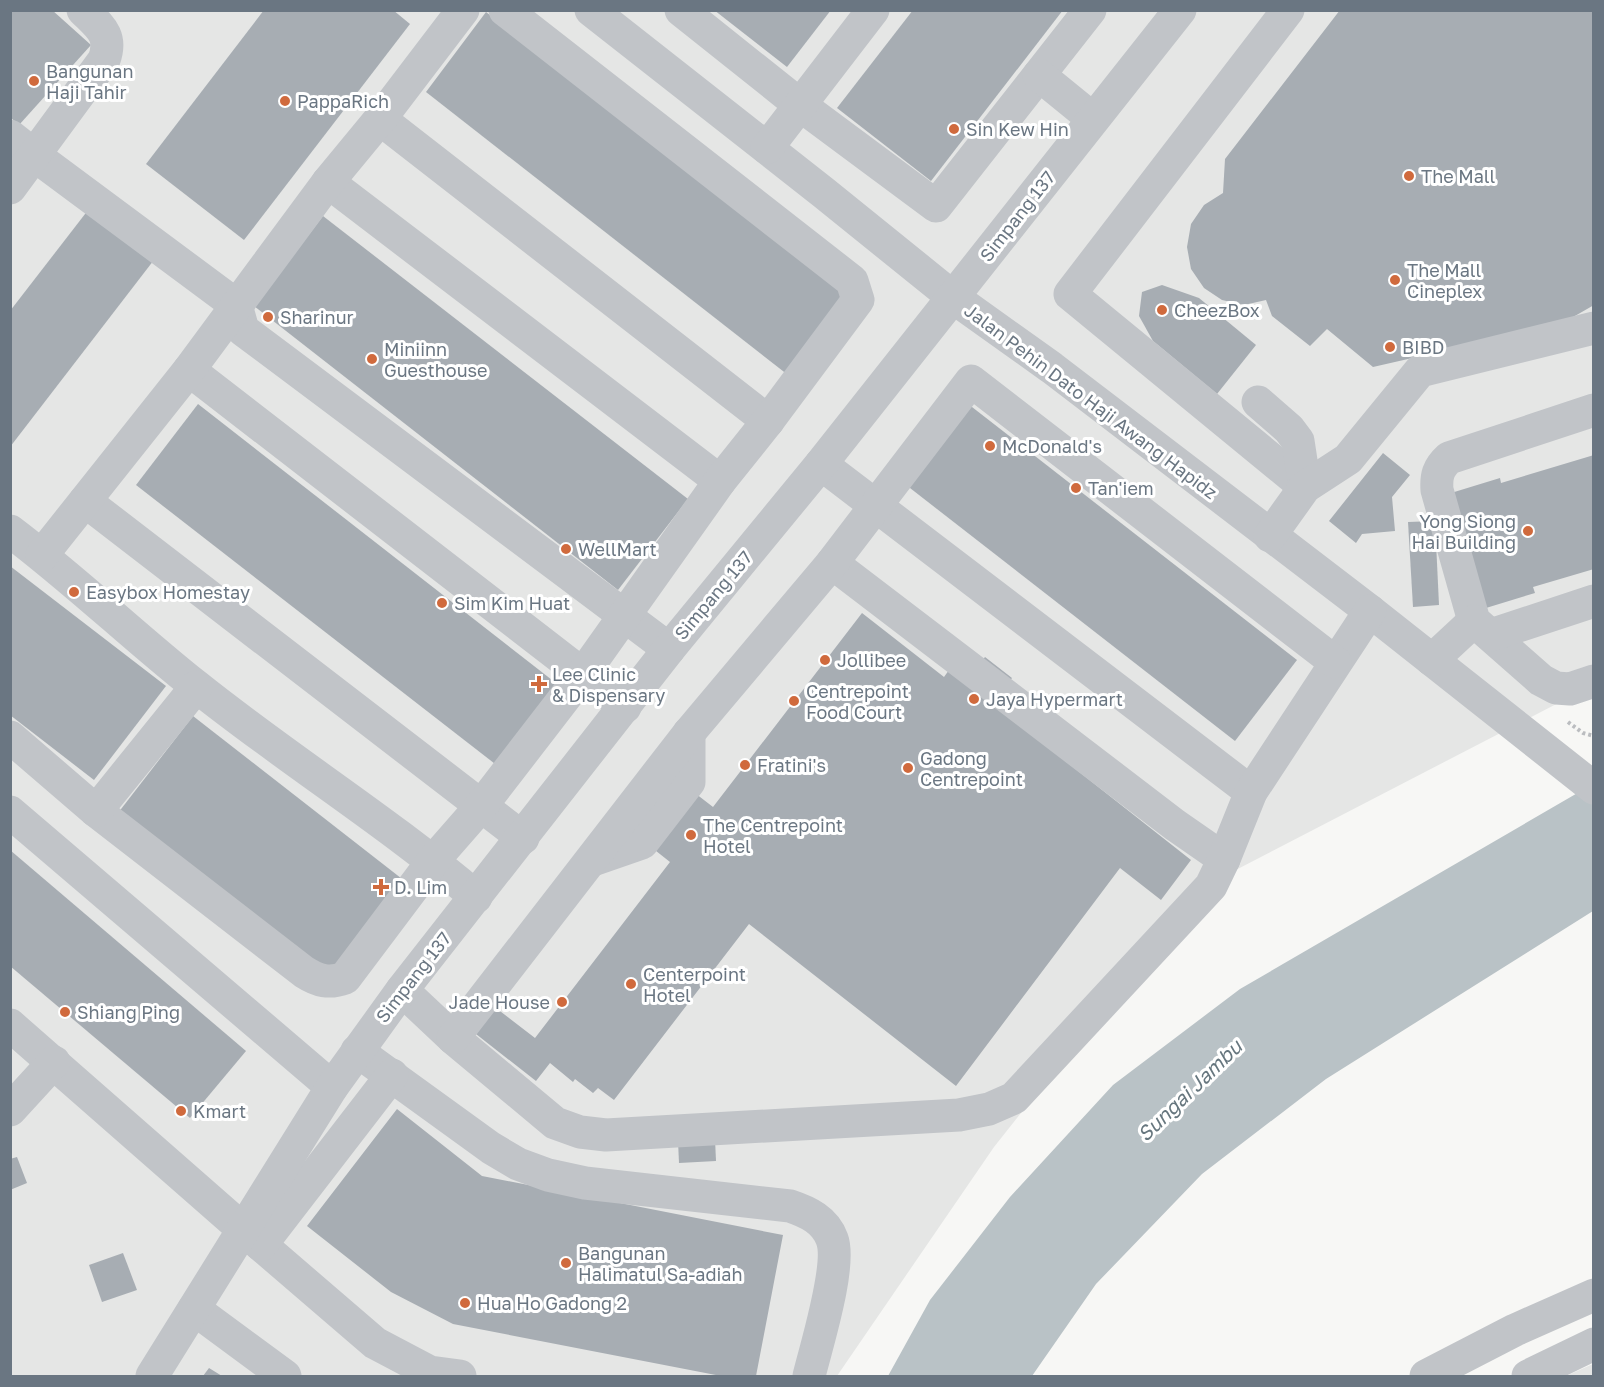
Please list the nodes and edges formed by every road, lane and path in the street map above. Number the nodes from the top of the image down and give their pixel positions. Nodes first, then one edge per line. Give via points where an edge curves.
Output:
1 (83, 10) edge
2 (463, 10) edge
3 (505, 10) edge
4 (591, 10) edge
5 (681, 10) edge
6 (873, 10) edge
7 (1090, 10) edge
8 (1180, 10) edge
9 (1277, 14) edge
10 (1039, 75) junction
11 (800, 105) junction
12 (1093, 119) junction
13 (380, 120) junction
14 (22, 146) edge
15 (767, 148) junction
16 (328, 182) junction
17 (10, 188) edge
18 (824, 193) junction
19 (792, 233) junction
20 (954, 298) junction
21 (236, 305) junction
22 (1593, 328) edge
23 (189, 370) junction
24 (1258, 402) dead end
25 (1593, 410) edge
26 (768, 421) junction
27 (821, 464) junction
28 (720, 481) junction
29 (1305, 488) junction
30 (85, 501) junction
31 (875, 507) junction
32 (10, 531) edge
33 (1270, 536) junction
34 (42, 555) junction
35 (832, 563) junction
36 (1593, 601) edge
37 (1370, 611) junction
38 (624, 617) junction
39 (1483, 628) junction
40 (669, 649) junction
41 (1432, 660) junction
42 (1335, 662) junction
43 (583, 674) junction
44 (1593, 681) edge
45 (196, 687) junction
46 (625, 707) junction
47 (10, 738) edge
48 (1593, 788) edge
49 (1251, 792) junction
50 (482, 806) junction
51 (96, 811) junction
52 (10, 812) edge
53 (523, 838) junction
54 (1224, 859) junction
55 (434, 861) junction
56 (476, 897) junction
57 (402, 990) junction
58 (10, 1024) edge
59 (453, 1038) junction
60 (357, 1051) junction
61 (54, 1062) junction
62 (392, 1075) junction
63 (332, 1087) junction
64 (10, 1110) edge
65 (251, 1237) junction
66 (1593, 1295) edge
67 (194, 1309) junction
68 (1593, 1344) edge
69 (152, 1377) edge
70 (285, 1377) edge
71 (460, 1377) edge
72 (809, 1377) edge
73 (1426, 1377) edge
74 (1528, 1377) edge

1 - 14 street via 106,36 104,60
2 - 13 street
3 - 19 street
4 - 15 street, Jalan Pehin Dato Haji Awang Hapidz
5 - 11 street
6 - 11 street
7 - 10 street
8 - 12 street, Simpang 137
9 - 29 street via 1070,294
10 - 11 street via 936,206
10 - 12 street
11 - 15 street
12 - 20 street, Simpang 137
13 - 16 street
13 - 26 street
14 - 17 street
14 - 21 street
15 - 18 street, Jalan Pehin Dato Haji Awang Hapidz
16 - 21 street
16 - 28 street
18 - 19 street
18 - 20 street, Jalan Pehin Dato Haji Awang Hapidz
19 - 26 street via 852,281 858,300
20 - 27 street, Simpang 137
20 - 33 street, Jalan Pehin Dato Haji Awang Hapidz via 1052,368
21 - 23 street
21 - 38 street via 243,330
22 - 29 street via 1419,371 1348,459
23 - 30 street
23 - 43 street
24 - 29 street via 1298,441
25 - 39 street via 1449,458 1438,470 1437,490
26 - 28 street
27 - 31 street
27 - 40 street, Simpang 137
28 - 38 street
29 - 33 street
30 - 34 street
30 - 50 street
31 - 35 street
31 - 42 street via 971,381
31 - 49 street
32 - 34 street
33 - 37 street, Jalan Pehin Dato Haji Awang Hapidz
34 - 45 street
35 - 54 street
35 - 59 street via 689,733 689,782 642,843 593,860
36 - 39 street
37 - 41 street, Jalan Pehin Dato Haji Awang Hapidz
37 - 42 street
38 - 40 street
38 - 43 street
39 - 41 street
39 - 44 street via 1541,680 1556,688 1570,689
40 - 46 street, Simpang 137
41 - 48 street, Jalan Pehin Dato Haji Awang Hapidz
42 - 49 street
43 - 46 street
43 - 50 street
45 - 51 street
45 - 55 street
46 - 53 street, Simpang 137
47 - 51 street
49 - 54 street
50 - 53 street
50 - 55 street
51 - 55 street via 304,972 323,981 345,978
52 - 63 street
53 - 56 street, Simpang 137
54 - 59 street via 1211,886 1022,1090 989,1109 959,1115 606,1135 580,1132 555,1123
55 - 56 street
56 - 57 street, Simpang 137
57 - 59 street
57 - 60 street, Simpang 137
58 - 61 street
60 - 62 street
60 - 63 street, Simpang 137
61 - 64 street
61 - 65 street
62 - 65 street
62 - 72 street via 491,1148 548,1175 585,1183 790,1206 824,1224 833,1241 835,1268
63 - 65 street, Simpang 137
65 - 67 street, Simpang 137
65 - 71 street via 375,1343 430,1371
66 - 73 street
67 - 69 street, Simpang 137
67 - 70 street
68 - 74 street

